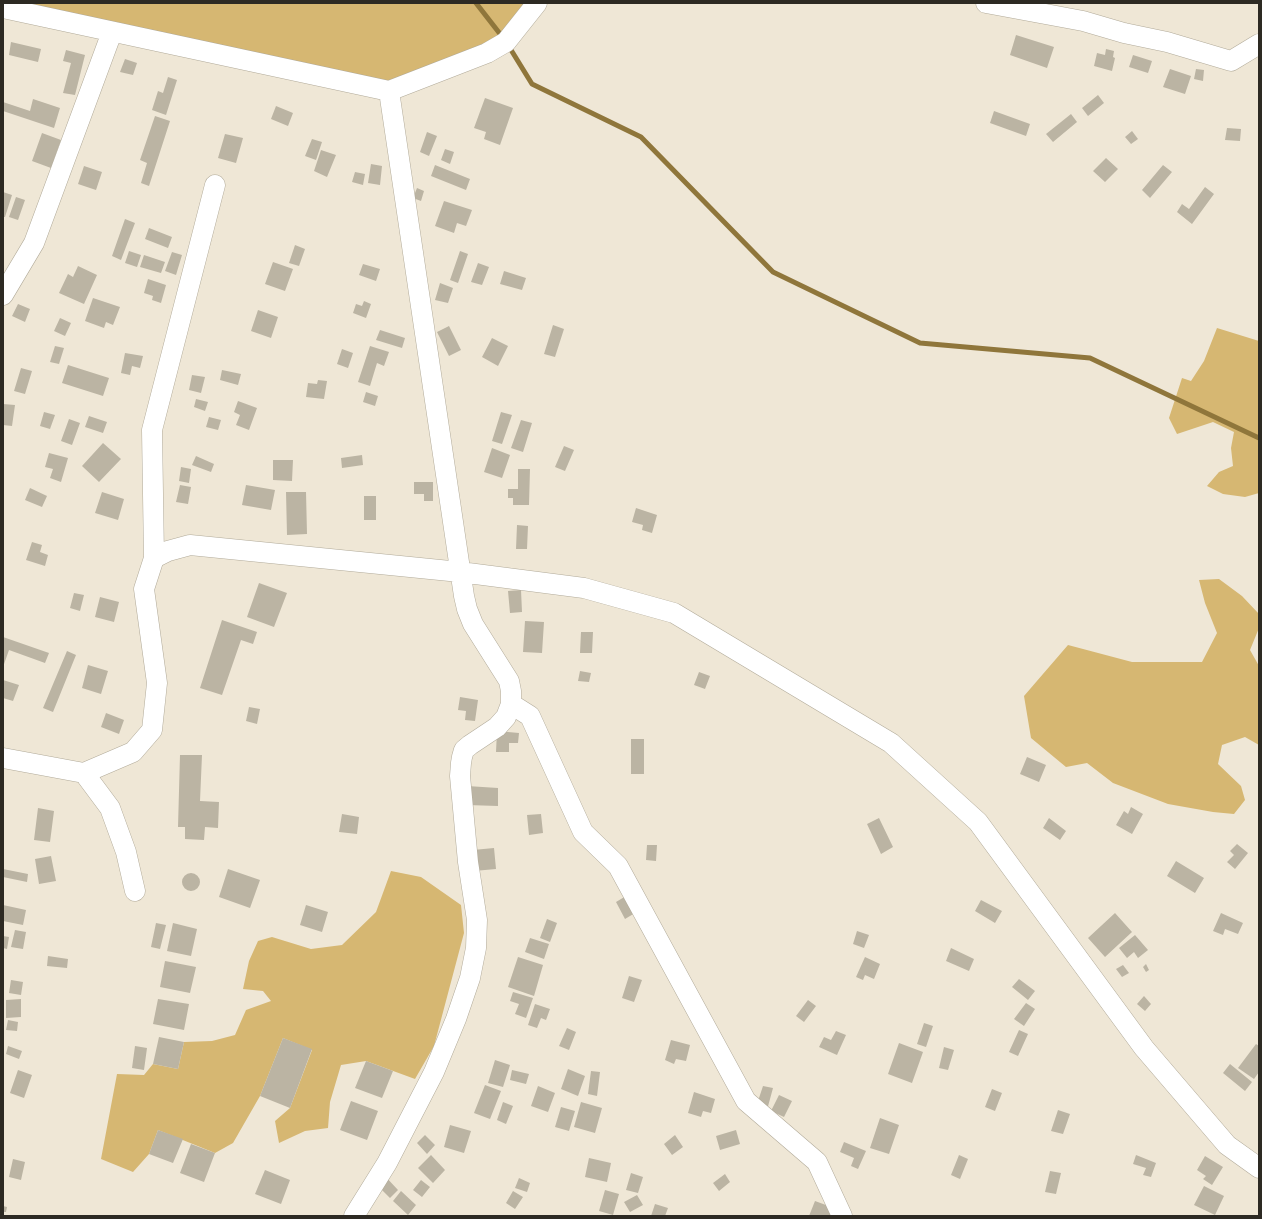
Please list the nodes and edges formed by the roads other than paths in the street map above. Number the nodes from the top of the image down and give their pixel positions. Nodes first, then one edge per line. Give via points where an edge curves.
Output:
1 (538, 3) edge
2 (986, 3) edge
3 (3, 8) edge
4 (112, 32) junction
5 (1259, 44) edge
6 (389, 91) junction
7 (215, 185) dead end
8 (3, 296) edge
9 (154, 558) junction
10 (460, 572) junction
11 (511, 704) junction
12 (3, 758) edge
13 (84, 773) junction
14 (135, 891) dead end
15 (1259, 1168) edge
16 (354, 1216) edge
17 (842, 1216) edge

1 - 6 street via 506,42 487,53
2 - 5 street via 1083,21 1231,61
3 - 4 street
4 - 6 street
4 - 8 street via 34,242
6 - 10 street
7 - 9 street via 152,430
9 - 10 street via 190,545
9 - 13 street via 144,589 157,683 152,730 133,752
10 - 11 street via 467,609 473,624 509,681
10 - 15 street via 584,588 674,613 891,744 978,822 1144,1048 1227,1145
11 - 16 street via 506,717 497,727 464,750 462,757 460,776 468,862 477,920 476,948 470,978 434,1072 387,1163
11 - 17 street via 530,716 583,832 618,866 746,1101 817,1162
12 - 13 street
13 - 14 street via 110,808 126,852

